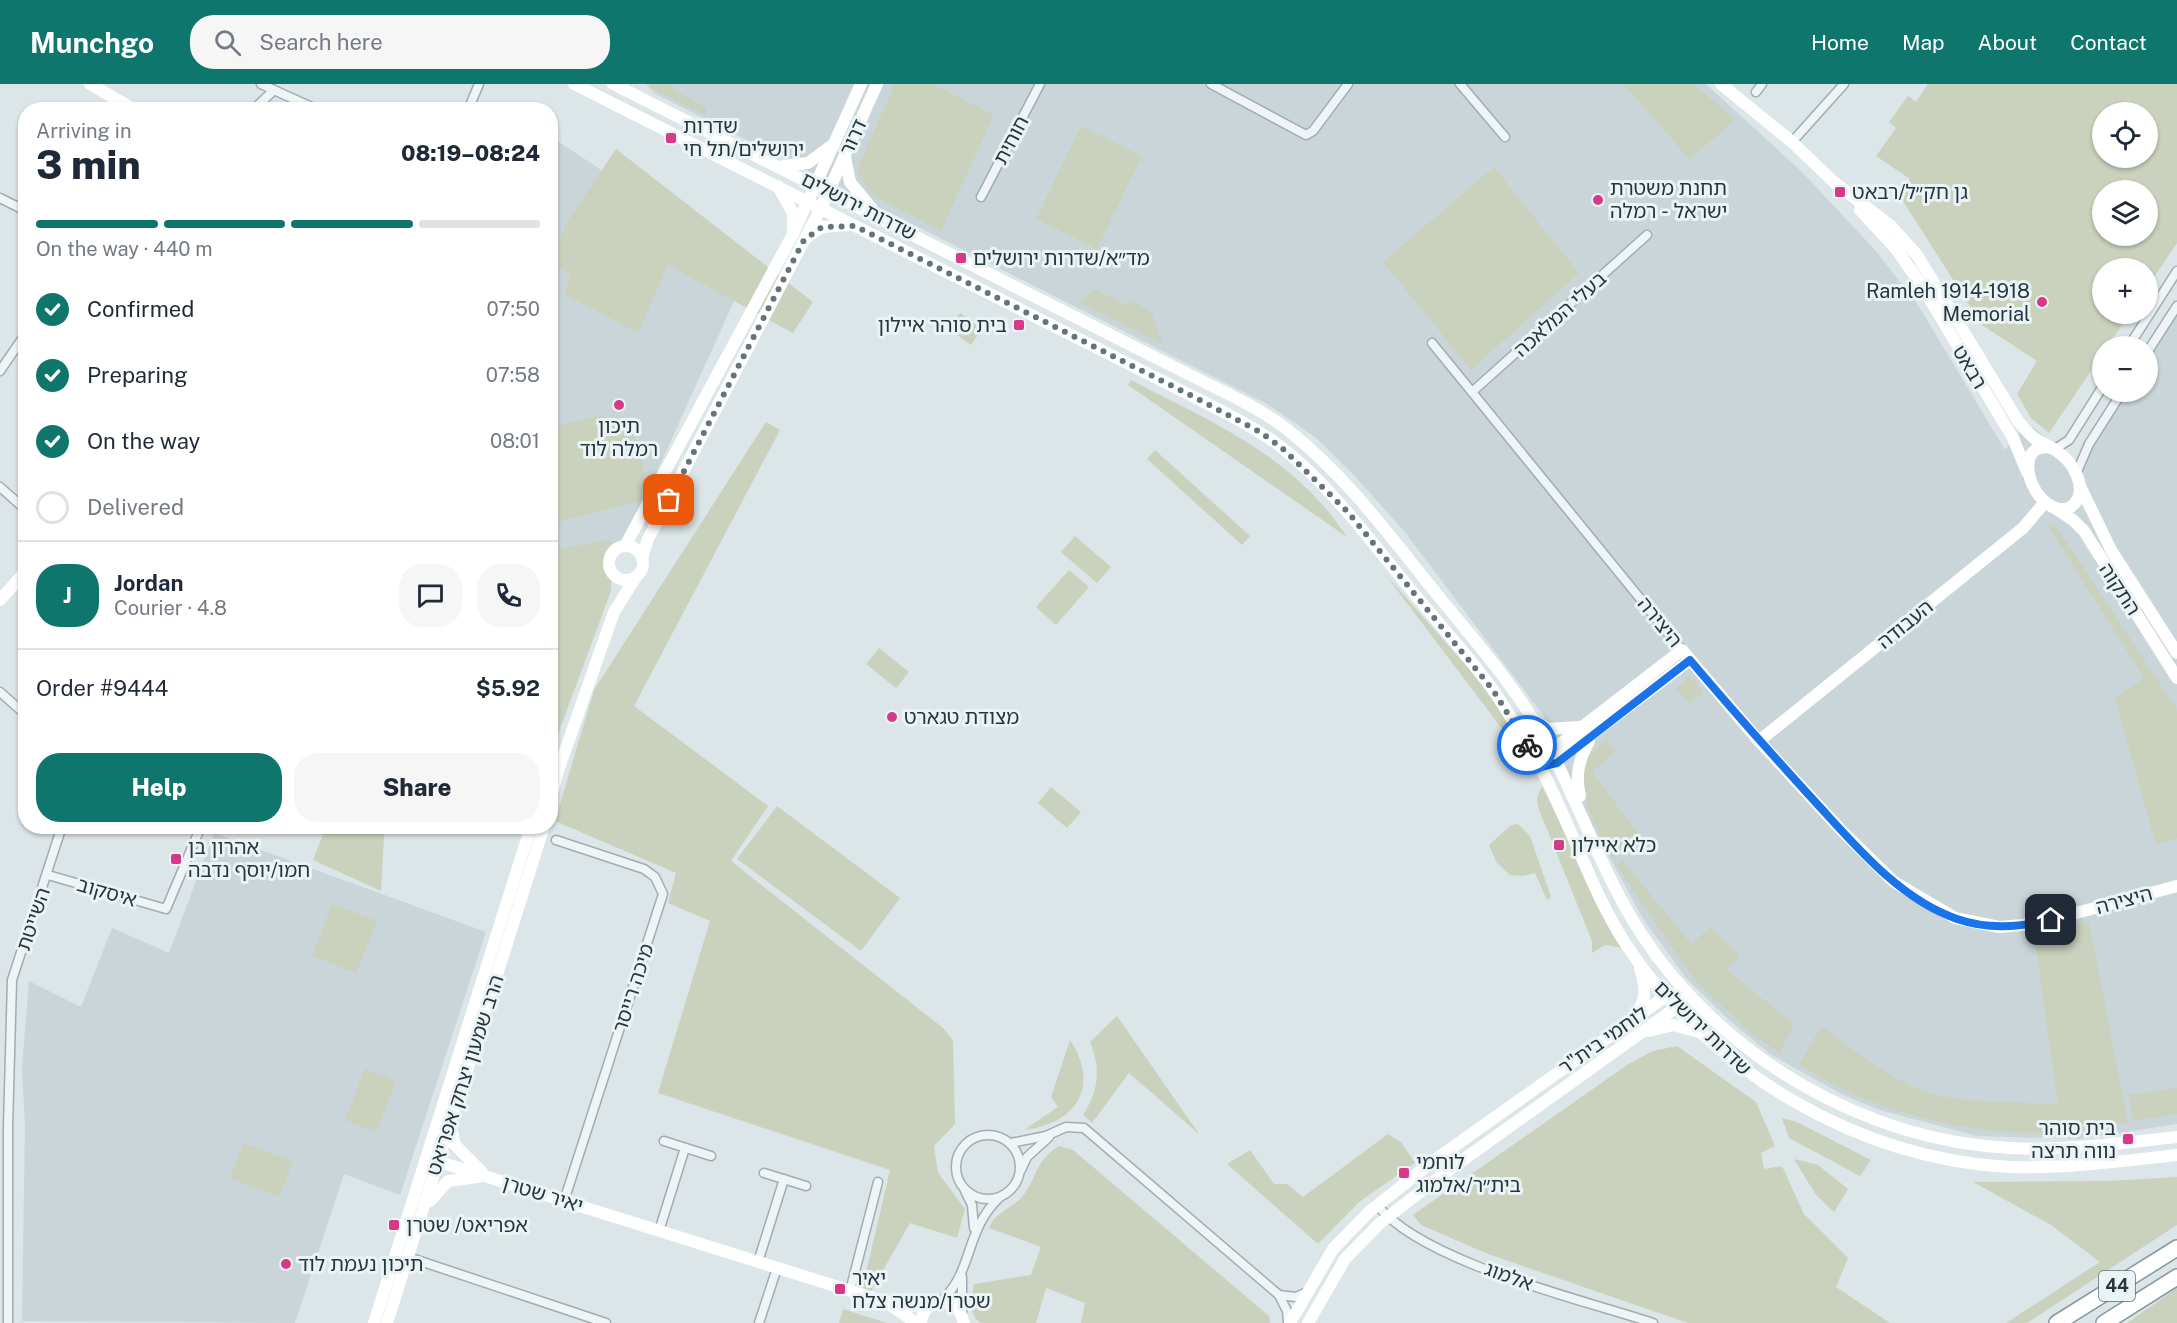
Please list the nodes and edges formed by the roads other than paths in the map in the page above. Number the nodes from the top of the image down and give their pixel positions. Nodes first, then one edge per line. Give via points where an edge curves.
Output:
1 (261, 84) edge
2 (478, 84) edge
3 (573, 84) edge
4 (613, 84) edge
5 (861, 84) edge
6 (877, 84) edge
7 (1040, 84) edge
8 (1211, 84) edge
9 (1348, 84) edge
10 (1460, 84) edge
11 (1721, 84) edge
12 (1762, 84) edge
13 (1844, 84) edge
14 (96, 85) edge
15 (631, 88) edge
16 (274, 90) junction
17 (1756, 92) dead end
18 (123, 102) edge
19 (261, 102) edge
20 (300, 102) edge
21 (471, 102) edge
22 (620, 107) junction
23 (1505, 137) dead end
24 (836, 140) junction
25 (1792, 142) junction
26 (845, 154) junction
27 (778, 165) junction
28 (1834, 182) junction
29 (817, 184) junction
30 (778, 185) junction
31 (829, 191) junction
32 (981, 197) dead end
33 (0, 198) edge
34 (809, 202) junction
35 (18, 207) edge
36 (821, 208) junction
37 (879, 216) junction
38 (855, 226) junction
39 (1647, 235) dead end
40 (798, 237) junction
41 (2177, 271) edge
42 (2177, 306) edge
43 (2135, 336) edge
44 (2158, 336) edge
45 (1432, 343) dead end
46 (18, 345) edge
47 (0, 371) edge
48 (1472, 392) junction
49 (2093, 402) edge
50 (2116, 402) edge
51 (2053, 449) junction
52 (2028, 474) junction
53 (2077, 478) junction
54 (0, 487) edge
55 (18, 503) edge
56 (2050, 505) junction
57 (625, 546) junction
58 (642, 558) junction
59 (636, 577) junction
60 (618, 579) junction
61 (18, 580) edge
62 (0, 600) edge
63 (614, 612) junction
64 (1682, 650) junction
65 (2177, 653) edge
66 (1690, 660) junction
67 (2177, 678) edge
68 (0, 692) edge
69 (18, 708) edge
70 (1532, 717) junction
71 (1582, 726) junction
72 (1593, 735) junction
73 (1759, 741) junction
74 (1551, 751) junction
75 (1557, 763) junction
76 (1540, 767) junction
77 (558, 771) edge
78 (1585, 819) junction
79 (60, 834) edge
80 (198, 834) edge
81 (529, 834) edge
82 (541, 834) edge
83 (556, 840) dead end
84 (48, 875) junction
85 (2177, 886) edge
86 (1638, 961) junction
87 (1687, 992) junction
88 (1666, 996) junction
89 (1677, 1007) junction
90 (1627, 1023) junction
91 (1635, 1037) junction
92 (1719, 1046) junction
93 (452, 1117) junction
94 (1056, 1132) junction
95 (2177, 1137) edge
96 (664, 1141) dead end
97 (1011, 1143) junction
98 (685, 1148) junction
99 (2177, 1155) edge
100 (711, 1156) dead end
101 (433, 1160) junction
102 (1020, 1170) junction
103 (764, 1173) dead end
104 (488, 1177) junction
105 (784, 1179) junction
106 (878, 1182) dead end
107 (806, 1186) dead end
108 (963, 1188) junction
109 (1000, 1197) junction
110 (564, 1201) junction
111 (1377, 1205) junction
112 (422, 1213) junction
113 (1387, 1217) junction
114 (659, 1231) junction
115 (975, 1231) junction
116 (2177, 1248) edge
117 (408, 1257) junction
118 (758, 1262) junction
119 (777, 1268) junction
120 (963, 1271) junction
121 (2177, 1277) edge
122 (850, 1291) junction
123 (1307, 1292) junction
124 (1279, 1295) junction
125 (884, 1301) junction
126 (936, 1303) junction
127 (965, 1319) edge
128 (8, 1323) edge
129 (374, 1323) edge
130 (387, 1323) edge
131 (606, 1323) edge
132 (759, 1323) edge
133 (916, 1323) edge
134 (921, 1323) edge
135 (1289, 1323) edge
136 (1308, 1323) edge
137 (1653, 1323) edge
138 (2057, 1323) edge
139 (2104, 1323) edge

1 - 16 street
2 - 21 street
3 - 22 street, שדרות ירושלים
4 - 15 street, שדרות ירושלים
5 - 24 street, דרור
6 - 26 street, דרור
7 - 32 street, חוחית
8 - 9 street via 1306,135
10 - 23 street
11 - 25 street, רבאט
12 - 17 street
13 - 25 street
14 - 18 street
15 - 22 street
15 - 27 street, שדרות ירושלים
16 - 19 street
16 - 20 street
22 - 30 street, שדרות ירושלים
24 - 27 street via 808,163
24 - 29 street, דרור
25 - 28 street, רבאט
26 - 31 street, דרור
26 - 37 street via 850,182
27 - 29 street, שדרות ירושלים
28 - 51 street, רבאט via 1906,241 2018,421
28 - 52 street, רבאט via 1906,263 2008,429
29 - 31 street, שדרות ירושלים
29 - 34 street, דרור
30 - 34 street, שדרות ירושלים
30 - 40 street via 793,213
31 - 36 street, דרור
31 - 37 street, שדרות ירושלים
33 - 35 street
34 - 36 street, שדרות ירושלים
34 - 40 street
36 - 38 street, שדרות ירושלים
36 - 40 street
37 - 70 street, שדרות ירושלים via 1238,399 1293,433 1361,499 1486,652
38 - 40 street via 822,227
38 - 76 street, שדרות ירושלים via 1194,397 1282,448 1347,511 1472,663 1511,717
39 - 48 street, בעלי המלאכה
40 - 57 street
40 - 58 street
41 - 43 street
42 - 44 street
45 - 48 street, היצירה
46 - 47 street
48 - 64 street, היצירה
49 - 51 street via 2069,440
50 - 53 street via 2089,444
51 - 52 street via 2034,452 2028,462
51 - 53 street via 2067,460
52 - 56 street via 2034,490
53 - 56 street via 2079,494 2073,506 2064,509
53 - 65 street, התקוה via 2110,550
54 - 55 street
56 - 67 street, התקוה via 2084,531
56 - 73 street, העבודה
57 - 58 street via 636,550
57 - 60 street via 615,550 609,560
58 - 59 street via 642,568
59 - 60 street
59 - 63 street
60 - 63 street
61 - 62 street
63 - 77 street
64 - 66 street, היצירה
64 - 71 street
66 - 72 street
66 - 73 street, היצירה
68 - 69 street
70 - 71 street via 1548,729
70 - 74 street, שדרות ירושלים
71 - 74 street
72 - 75 street
72 - 78 street via 1577,774
73 - 85 street, היצירה via 1894,882 1955,918 1999,927 2035,924
74 - 75 street, שדרות ירושלים
74 - 76 street
75 - 76 street
75 - 78 street, שדרות ירושלים
76 - 86 street, שדרות ירושלים via 1610,914
78 - 87 street, שדרות ירושלים via 1640,933
79 - 84 street, השייטת
80 - 84 street, איסקוב via 166,909
81 - 101 street, הרב שמעון יצחק אפריאט
82 - 93 street, הרב שמעון יצחק אפריאט
83 - 110 street, מיכה רייסר via 644,869 655,877 663,894
84 - 128 street, השייטת via 12,980
86 - 88 street, שדרות ירושלים
86 - 90 street via 1644,1002
87 - 88 street, לוחמי בית"ר
87 - 89 street, לוחמי בית"ר
87 - 95 street, שדרות ירושלים via 1770,1066 1855,1111 1916,1133 1977,1146 2037,1149
88 - 89 street, שדרות ירושלים
88 - 90 street, לוחמי בית"ר
89 - 91 street, לוחמי בית"ר
89 - 92 street, שדרות ירושלים
90 - 111 street, לוחמי בית"ר
91 - 92 street via 1673,1025 1702,1034
91 - 113 street, לוחמי בית"ר
92 - 99 street, שדרות ירושלים via 1761,1081 1816,1113 1879,1140 1943,1158 2038,1167
93 - 101 street, הרב שמעון יצחק אפריאט
93 - 104 street via 455,1144
94 - 97 street
94 - 102 street via 1034,1150
94 - 124 street via 1075,1127 1095,1136
96 - 98 street
97 - 102 street via 1019,1155
97 - 108 street via 989,1134 966,1142 955,1169
98 - 100 street
98 - 114 street
101 - 104 street, יאיר שטרן
101 - 112 street, הרב שמעון יצחק אפריאט
101 - 129 street, הרב שמעון יצחק אפריאט
102 - 109 street via 1017,1182
103 - 105 street
104 - 110 street, יאיר שטרן
104 - 112 street via 448,1181
105 - 107 street
105 - 118 street
106 - 122 street
108 - 109 street via 984,1199
108 - 115 street via 972,1205
109 - 115 street via 987,1209
110 - 114 street, יאיר שטרן
111 - 113 street, אלמוג
111 - 123 street, לוחמי בית"ר via 1333,1250
112 - 117 street, הרב שמעון יצחק אפריאט
113 - 136 street, לוחמי בית"ר via 1345,1259
113 - 137 street, אלמוג via 1495,1274
114 - 118 street, יאיר שטרן
115 - 120 street
116 - 138 highway, 44
117 - 130 street, הרב שמעון יצחק אפריאט
117 - 131 street
118 - 119 street, יאיר שטרן
119 - 122 street, יאיר שטרן
119 - 132 street
120 - 126 street via 949,1294
120 - 127 street
121 - 139 highway, 44
122 - 125 street, יאיר שטרן
123 - 124 street via 1296,1297
123 - 135 street, לוחמי בית"ר
124 - 135 street
125 - 126 street, יאיר שטרן via 910,1306
125 - 133 street, יאיר שטרן
126 - 127 street via 952,1304
126 - 134 street via 924,1313

